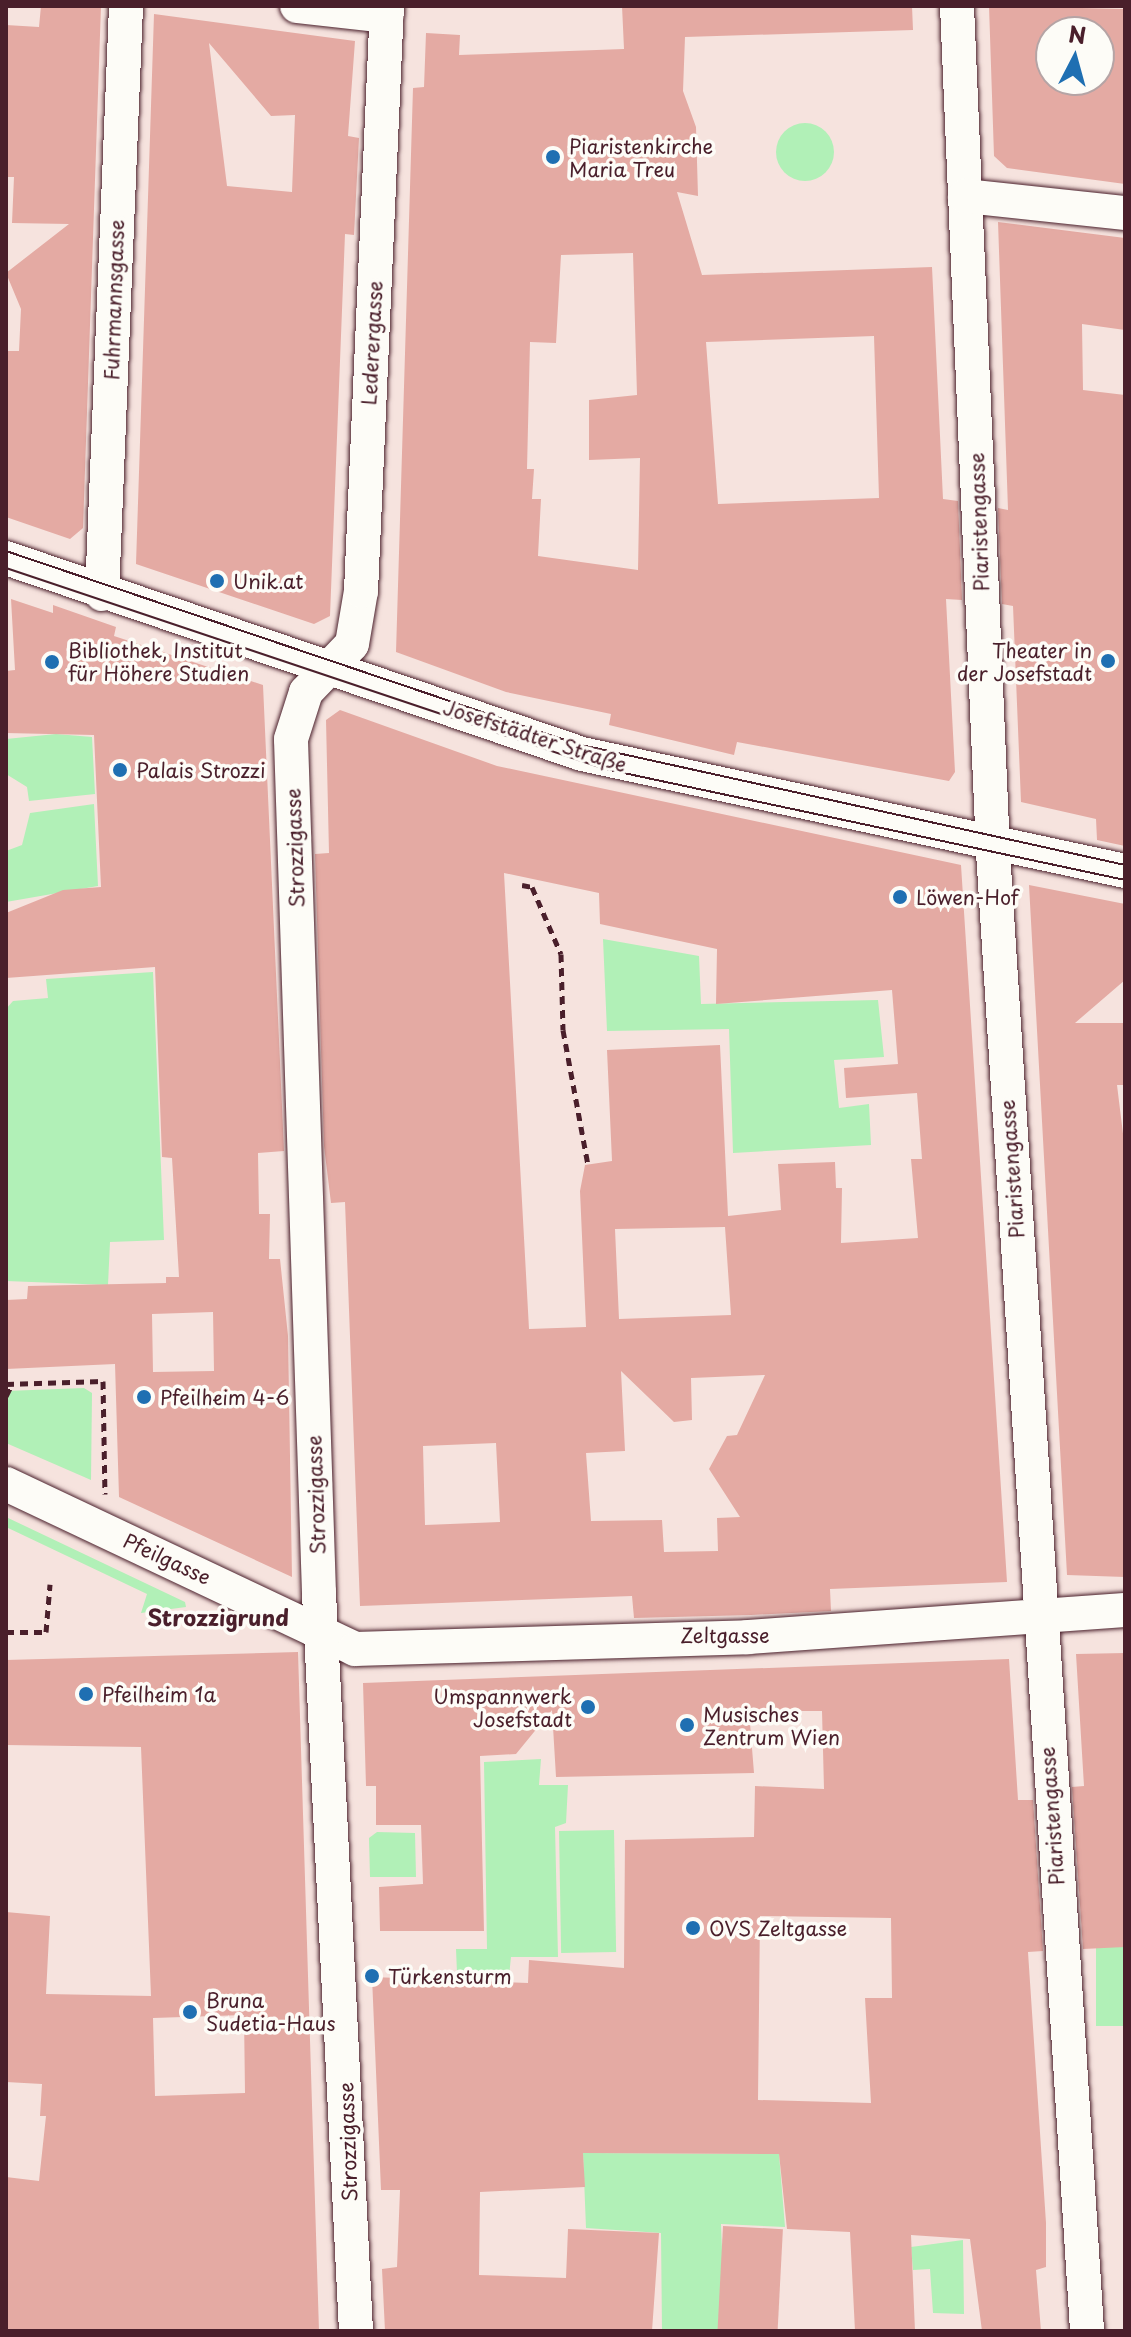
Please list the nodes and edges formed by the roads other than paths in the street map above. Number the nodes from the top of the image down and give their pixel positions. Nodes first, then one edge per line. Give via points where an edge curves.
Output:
1 (126, 6) edge
2 (297, 6) edge
3 (957, 6) edge
4 (386, 11) edge
5 (965, 196) junction
6 (1125, 213) edge
7 (6, 558) edge
8 (102, 594) junction
9 (327, 670) junction
10 (992, 843) junction
11 (1125, 871) edge
12 (6, 1484) edge
13 (1125, 1610) edge
14 (1038, 1612) junction
15 (325, 1640) junction
16 (356, 2331) edge
17 (1087, 2331) edge

1 - 8 street, Fuhrmannsgasse
2 - 4 street
3 - 5 street, Piaristengasse
4 - 9 street, Lederergasse via 361,591 352,644
5 - 6 street
5 - 10 street, Piaristengasse
7 - 8 street, Josefstädter Straße
8 - 9 street, Josefstädter Straße
9 - 10 street, Josefstädter Straße via 634,768
9 - 15 street, Strozzigasse via 306,692 291,739
10 - 11 street, Josefstädter Straße
10 - 14 street, Piaristengasse
12 - 15 street, Pfeilgasse
13 - 14 street, Zeltgasse
14 - 15 street, Zeltgasse via 748,1637 355,1649
14 - 17 street, Piaristengasse
15 - 16 street, Strozzigasse

